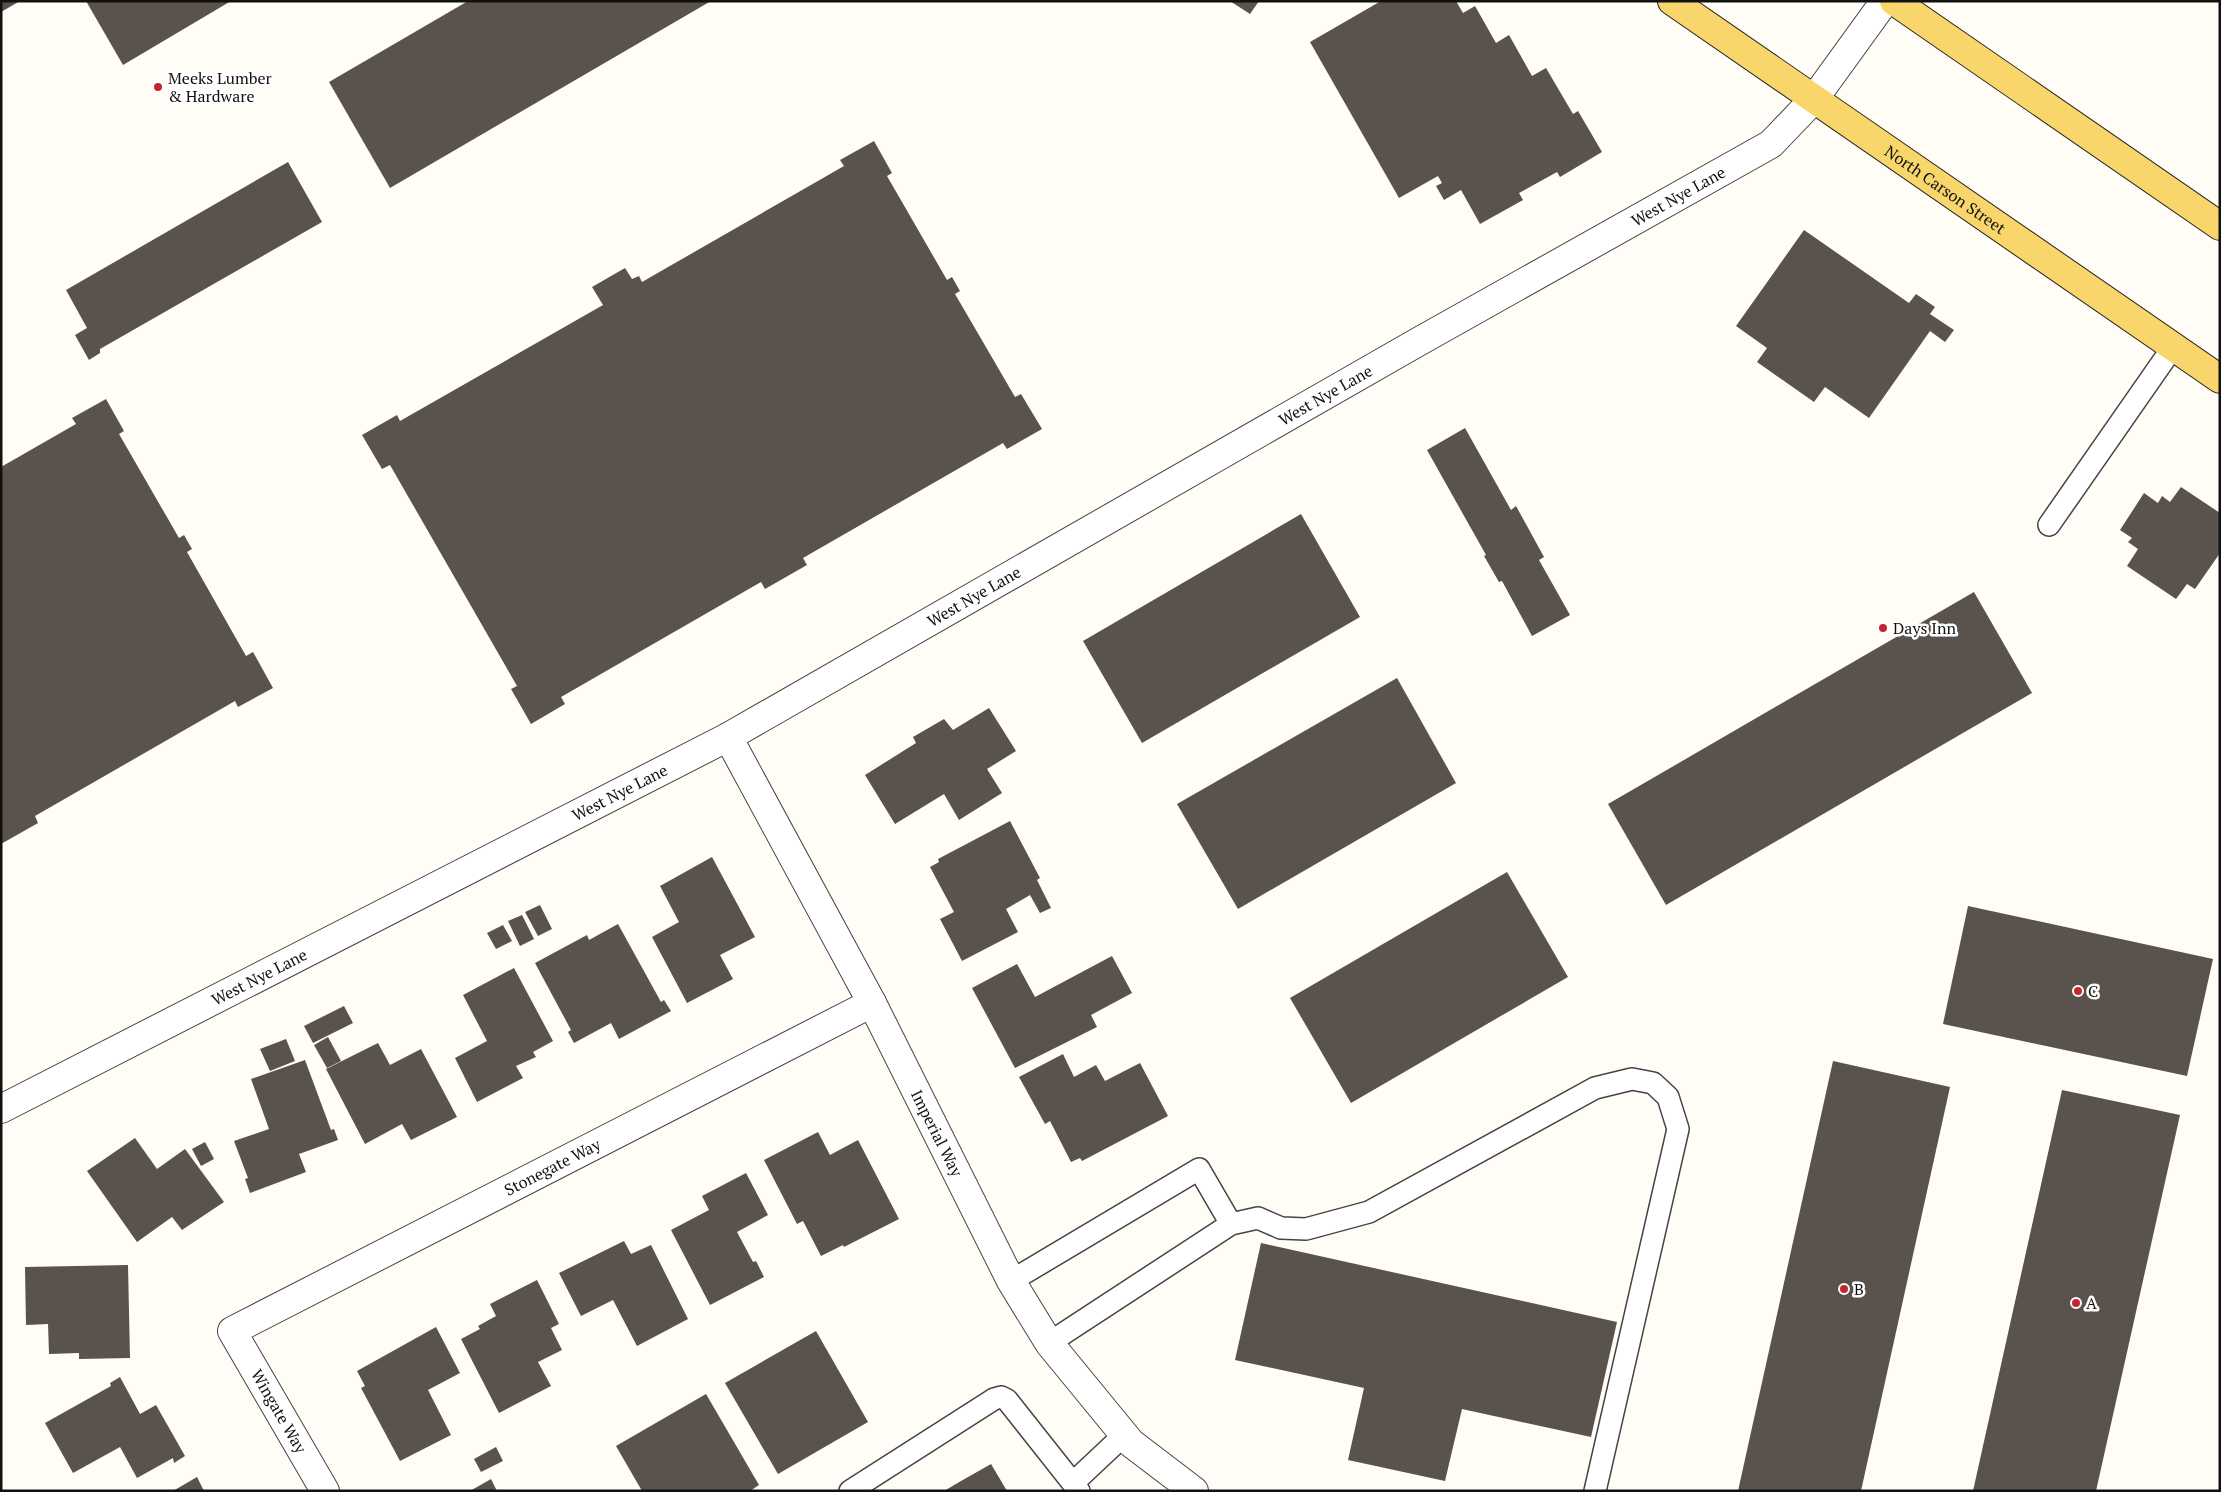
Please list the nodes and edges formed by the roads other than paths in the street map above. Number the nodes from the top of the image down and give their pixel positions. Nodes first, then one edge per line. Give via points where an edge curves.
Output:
1 (1672, 1) edge
2 (1885, 1) edge
3 (1894, 1) edge
4 (1814, 99) junction
5 (2220, 226) edge
6 (2172, 346) junction
7 (2220, 379) edge
8 (2049, 525) dead end
9 (728, 737) junction
10 (872, 1003) junction
11 (1, 1109) edge
12 (1231, 1224) junction
13 (1011, 1281) junction
14 (232, 1330) joint
15 (1049, 1343) junction
16 (1124, 1435) junction
17 (1076, 1487) edge
18 (325, 1491) edge
19 (850, 1491) edge
20 (1194, 1491) edge
21 (1596, 1491) edge

1 - 4 main road, North Carson Street
2 - 4 street, West Nye Lane
3 - 5 main road
4 - 6 main road, North Carson Street
4 - 9 street, West Nye Lane via 1771,144
6 - 7 main road, North Carson Street
6 - 8 lane
9 - 10 street, Imperial Way
9 - 11 street, West Nye Lane
10 - 13 street, Imperial Way
10 - 14 street, Stonegate Way
12 - 13 lane via 1198,1169
12 - 15 lane
12 - 21 lane via 1258,1218 1281,1228 1306,1229 1369,1212 1595,1088 1632,1079 1653,1084 1668,1097 1678,1129
13 - 15 street, Imperial Way
14 - 18 street, Wingate Way
15 - 16 street, Imperial Way
16 - 17 lane
16 - 20 street, Imperial Way
17 - 19 lane via 1007,1400 1001,1397 994,1398

